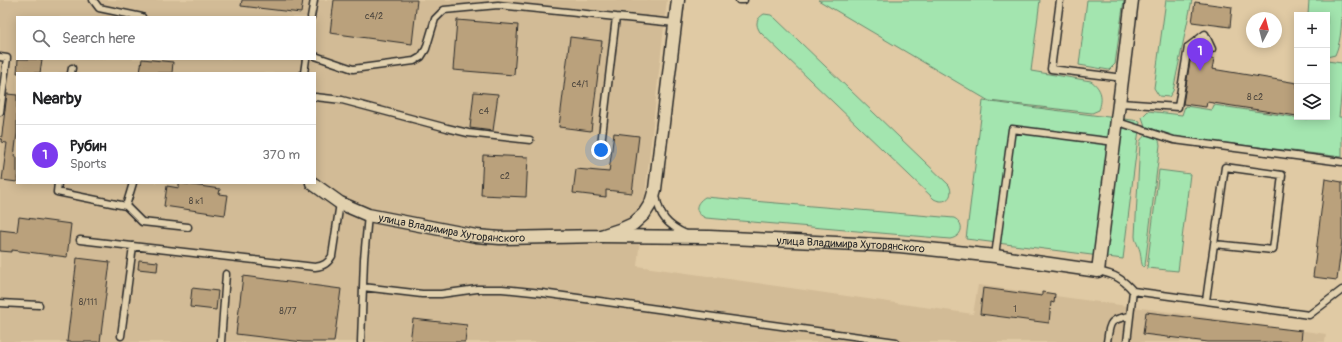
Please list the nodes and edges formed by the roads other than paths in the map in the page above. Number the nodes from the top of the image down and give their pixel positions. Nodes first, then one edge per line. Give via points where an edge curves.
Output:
1 (93, 0) edge
2 (314, 0) edge
3 (678, 0) edge
4 (739, 0) edge
5 (744, 0) edge
6 (1060, 0) edge
7 (1132, 0) edge
8 (137, 16) edge
9 (311, 16) edge
10 (616, 16) junction
11 (675, 22) junction
12 (1188, 47) dead end
13 (316, 56) edge
14 (0, 57) edge
15 (306, 60) edge
16 (304, 72) edge
17 (1123, 78) junction
18 (316, 97) edge
19 (1120, 103) junction
20 (0, 112) edge
21 (1118, 122) junction
22 (530, 140) dead end
23 (1115, 142) junction
24 (600, 153) dead end
25 (1342, 162) edge
26 (58, 184) edge
27 (133, 184) edge
28 (313, 184) edge
29 (656, 189) junction
30 (340, 203) junction
31 (126, 206) junction
32 (368, 215) junction
33 (188, 227) dead end
34 (601, 236) junction
35 (691, 237) junction
36 (80, 240) dead end
37 (1214, 244) junction
38 (133, 246) junction
39 (995, 256) junction
40 (1098, 271) junction
41 (226, 274) dead end
42 (363, 287) junction
43 (1342, 290) edge
44 (1133, 291) junction
45 (1206, 301) junction
46 (0, 303) edge
47 (39, 305) dead end
48 (1130, 316) junction
49 (121, 336) dead end
50 (221, 342) edge
51 (362, 342) edge
52 (896, 342) edge
53 (1107, 342) edge
54 (1127, 342) edge

1 - 8 lane via 99,8
2 - 9 lane
3 - 11 street, улица Владимира Хуторянского
4 - 5 lane
6 - 17 lane via 1051,69
7 - 17 street
10 - 11 lane
10 - 13 lane via 498,6 444,10 435,19 426,49 414,61 352,68
10 - 24 lane
11 - 29 street, улица Владимира Хуторянского
12 - 19 lane via 1178,107
14 - 20 lane via 7,58
15 - 16 lane
17 - 19 street
18 - 22 lane via 342,100 468,133
19 - 21 street
21 - 23 street
21 - 25 lane via 1174,140
23 - 39 lane via 1012,129
23 - 40 street
26 - 31 lane via 57,192
27 - 31 lane
28 - 30 street, улица Владимира Хуторянского
29 - 34 street, улица Владимира Хуторянского via 644,214 633,224
29 - 35 lane via 657,202 666,221 674,229
30 - 32 street, улица Владимира Хуторянского
30 - 38 lane via 332,256 323,266
31 - 33 lane via 142,222
32 - 34 street, улица Владимира Хуторянского via 476,236
32 - 42 lane
34 - 35 street, улица Владимира Хуторянского
35 - 39 street, улица Владимира Хуторянского via 900,246
36 - 38 lane
37 - 37 lane via 1225,167 1282,175 1273,250
37 - 45 lane
38 - 49 lane
39 - 40 street, улица Владимира Хуторянского
40 - 44 lane via 1113,275 1125,282
41 - 50 lane
42 - 51 lane
42 - 52 lane via 422,294 477,289 535,293
43 - 45 lane via 1308,314
44 - 45 lane
44 - 48 lane
46 - 47 lane
48 - 53 lane via 1115,319 1109,325
48 - 54 lane

